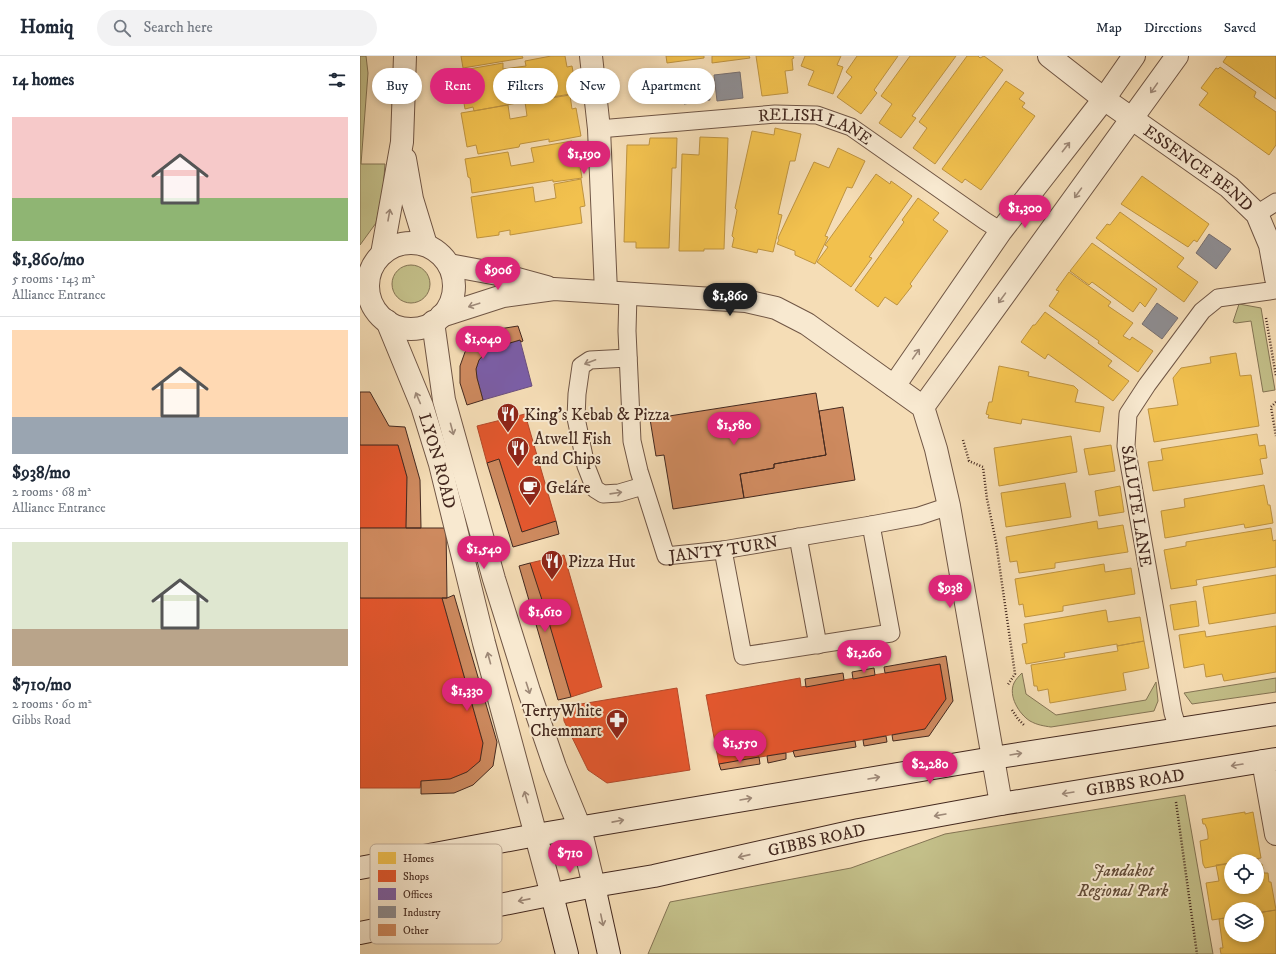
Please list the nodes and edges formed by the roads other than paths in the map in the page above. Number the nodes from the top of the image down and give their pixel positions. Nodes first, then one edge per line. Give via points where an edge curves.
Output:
1 (405, 56) edge
2 (591, 56) edge
3 (1049, 56) edge
4 (1134, 56) edge
5 (1177, 56) edge
6 (1104, 99) junction
7 (1133, 118) junction
8 (599, 129) junction
9 (402, 142) junction
10 (1276, 202) edge
11 (1256, 214) junction
12 (1001, 231) junction
13 (426, 245) junction
14 (374, 256) edge
15 (449, 265) junction
16 (1276, 278) edge
17 (554, 289) junction
18 (1276, 290) edge
19 (606, 292) junction
20 (628, 294) junction
21 (374, 313) edge
22 (437, 319) junction
23 (628, 358) junction
24 (894, 386) junction
25 (923, 407) junction
26 (643, 486) junction
27 (949, 506) junction
28 (871, 525) junction
29 (798, 537) junction
30 (723, 550) junction
31 (818, 645) junction
32 (1276, 714) edge
33 (1178, 729) junction
34 (993, 758) junction
35 (1269, 760) edge
36 (1001, 804) junction
37 (580, 828) junction
38 (1276, 834) edge
39 (536, 835) junction
40 (488, 844) edge
41 (370, 866) edge
42 (360, 868) edge
43 (594, 886) junction
44 (552, 895) junction
45 (502, 905) edge
46 (370, 930) edge
47 (360, 932) edge
48 (567, 954) edge
49 (609, 954) edge

1 - 9 street
2 - 8 street
3 - 6 street, ESSENCE BEND
4 - 6 street
5 -> 7 street
6 - 7 street, ESSENCE BEND
12 -> 6 street
7 - 11 street, ESSENCE BEND via 1229,187
7 -> 25 street
8 - 12 lane, RELISH LANE via 775,114 816,115 851,127
8 - 19 street
9 - 13 street via 409,187
14 -> 9 street
10 - 11 lane
11 - 16 street, ESSENCE BEND via 1270,245
24 -> 12 street
13 - 14 street via 403,244
13 - 15 street
14 - 21 street via 368,283
15 - 17 street via 503,275
15 - 22 street via 453,278 453,292 449,305
17 - 19 street
17 -> 22 street via 503,296
18 - 33 lane, SALUTE LANE via 1218,298 1202,311 1146,385 1128,414 1126,446 1173,713
19 - 20 street
20 - 23 lane, JANTY TURN
20 - 24 street via 746,301 776,308 807,324
21 - 22 street via 398,327 410,329 422,327
39 -> 21 street, LYON ROAD via 440,464 422,406
22 -> 37 street, LYON ROAD via 444,400 494,579 554,767
23 - 26 lane, JANTY TURN via 632,441
23 -> 26 lane via 590,360 581,366 576,418 586,466 595,489 603,494 619,493
24 - 25 street
25 - 27 street
26 - 30 lane, JANTY TURN via 666,556
27 - 28 lane, JANTY TURN via 919,516
27 - 34 street
28 - 29 lane, JANTY TURN
28 - 31 lane via 891,633
29 - 30 lane, JANTY TURN
29 - 31 lane
30 - 31 lane via 743,656
32 - 33 street
34 -> 33 street
34 - 36 street
37 -> 34 street
35 -> 36 street, GIBBS ROAD
35 - 38 street
36 -> 43 street, GIBBS ROAD via 859,830 654,876
37 - 39 street
37 - 43 street, LYON ROAD
39 - 40 street
39 - 44 street, LYON ROAD
41 - 42 street
43 - 44 street, GIBBS ROAD
43 -> 49 street, LYON ROAD
44 -> 45 street, GIBBS ROAD
44 - 48 street, LYON ROAD
46 -> 47 street, GIBBS ROAD

